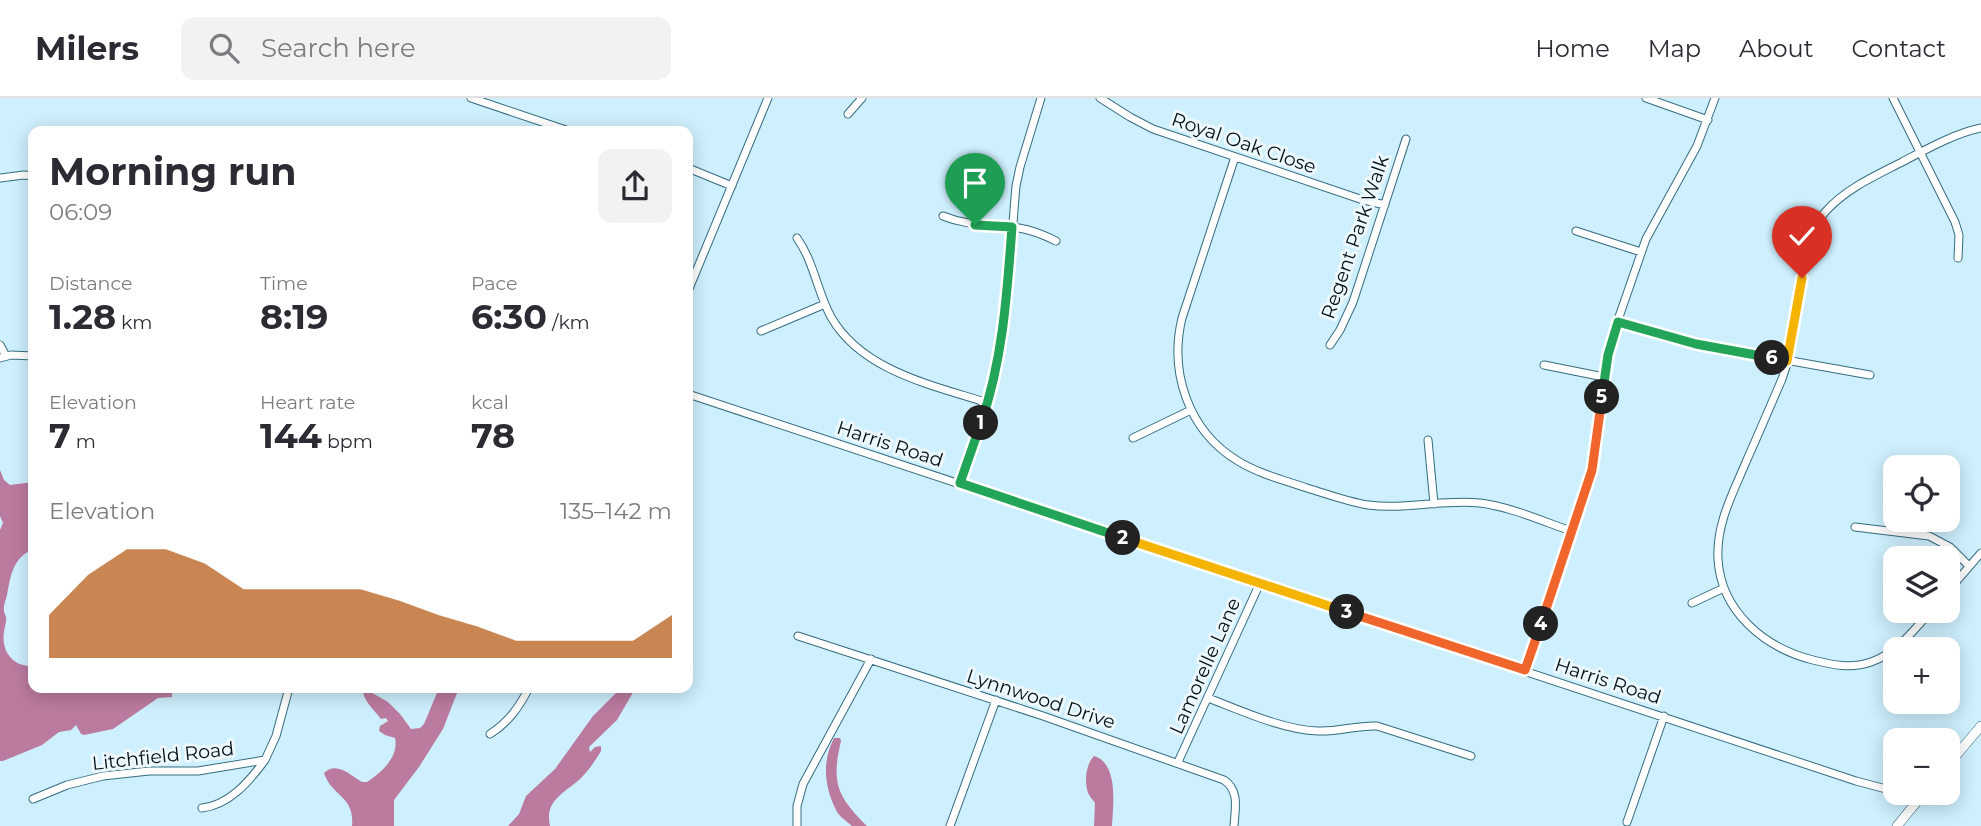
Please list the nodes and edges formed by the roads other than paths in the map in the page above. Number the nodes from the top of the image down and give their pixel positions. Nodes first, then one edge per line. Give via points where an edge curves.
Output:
1 (471, 98) edge
2 (768, 98) edge
3 (862, 98) edge
4 (1041, 98) edge
5 (1100, 98) edge
6 (1646, 98) edge
7 (1715, 98) edge
8 (1893, 98) edge
9 (848, 114) dead end
10 (1708, 120) junction
11 (554, 126) edge
12 (1981, 128) edge
13 (1406, 139) dead end
14 (1920, 153) junction
15 (1235, 157) junction
16 (693, 170) edge
17 (28, 176) edge
18 (0, 178) edge
19 (733, 186) junction
20 (1385, 205) junction
21 (943, 216) dead end
22 (1012, 227) junction
23 (1576, 231) dead end
24 (797, 238) dead end
25 (1056, 241) dead end
26 (1641, 252) junction
27 (1958, 258) dead end
28 (693, 279) edge
29 (825, 304) junction
30 (1618, 322) junction
31 (761, 331) dead end
32 (0, 345) edge
33 (1330, 345) dead end
34 (28, 356) edge
35 (3, 357) edge
36 (1787, 361) junction
37 (1545, 365) dead end
38 (1870, 375) dead end
39 (1604, 377) junction
40 (693, 396) edge
41 (988, 403) junction
42 (1191, 410) junction
43 (1133, 438) dead end
44 (1428, 440) dead end
45 (960, 483) junction
46 (1434, 504) junction
47 (1855, 527) dead end
48 (1571, 531) junction
49 (1981, 553) edge
50 (1969, 566) junction
51 (1960, 577) edge
52 (1260, 583) junction
53 (1724, 588) junction
54 (1692, 603) dead end
55 (1920, 623) edge
56 (798, 636) dead end
57 (871, 659) junction
58 (1525, 670) junction
59 (288, 693) edge
60 (526, 693) edge
61 (1208, 698) junction
62 (996, 700) junction
63 (1664, 716) junction
64 (1981, 726) edge
65 (490, 734) dead end
66 (1960, 751) edge
67 (1471, 756) dead end
68 (265, 760) junction
69 (1178, 762) junction
70 (1883, 787) edge
71 (33, 799) dead end
72 (1914, 805) edge
73 (202, 808) dead end
74 (1627, 821) dead end
75 (797, 826) edge
76 (950, 826) edge
77 (1234, 826) edge
78 (1897, 826) edge

1 - 11 street
2 - 19 street
3 - 9 street
4 - 22 street via 1020,167
5 - 15 street, Royal Oak Close via 1153,129
6 - 10 street
7 - 10 street
8 - 14 street
10 - 26 street
12 - 14 street
13 - 20 street, Regent Park Walk
14 - 27 street via 1955,222
14 - 36 street via 1859,184 1819,221 1809,244
15 - 20 street, Royal Oak Close
15 - 42 street via 1179,330 1177,357
16 - 19 street
17 - 18 street
19 - 28 street
20 - 33 street, Regent Park Walk via 1353,302
21 - 22 street via 975,225
22 - 25 street
22 - 41 street via 1002,341
23 - 26 street
24 - 29 street via 811,262
26 - 30 street
29 - 31 street
29 - 41 street via 840,331 877,363
30 - 36 street via 1696,344
30 - 39 street
32 - 35 street
34 - 35 street
36 - 38 street
36 - 53 street via 1721,523 1718,556
37 - 39 street
39 - 48 street via 1592,470
40 - 45 street, Harris Road
41 - 45 street
42 - 43 street
42 - 46 street via 1221,448 1261,472 1369,505
44 - 46 street
45 - 52 street, Harris Road
46 - 48 street via 1483,504
47 - 50 street via 1929,536 1950,547
48 - 58 street
49 - 50 street
50 - 51 street
52 - 58 street, Harris Road
52 - 61 street, Lamorelle Lane
53 - 54 street
53 - 55 street via 1747,625 1773,644 1801,657 1844,666 1868,663 1893,651
56 - 57 street, Lynnwood Drive
57 - 62 street, Lynnwood Drive
57 - 75 street via 803,784
58 - 63 street, Harris Road
59 - 68 street
60 - 65 street via 516,711
61 - 67 street via 1292,727 1319,731 1377,726
61 - 69 street, Lamorelle Lane
62 - 69 street, Lynnwood Drive
62 - 76 street
63 - 70 street, Harris Road
63 - 74 street
64 - 66 street
68 - 71 street, Litchfield Road via 198,771 103,776
68 - 73 street via 228,799
69 - 77 street, Lynnwood Drive via 1229,783 1236,797
72 - 78 street

